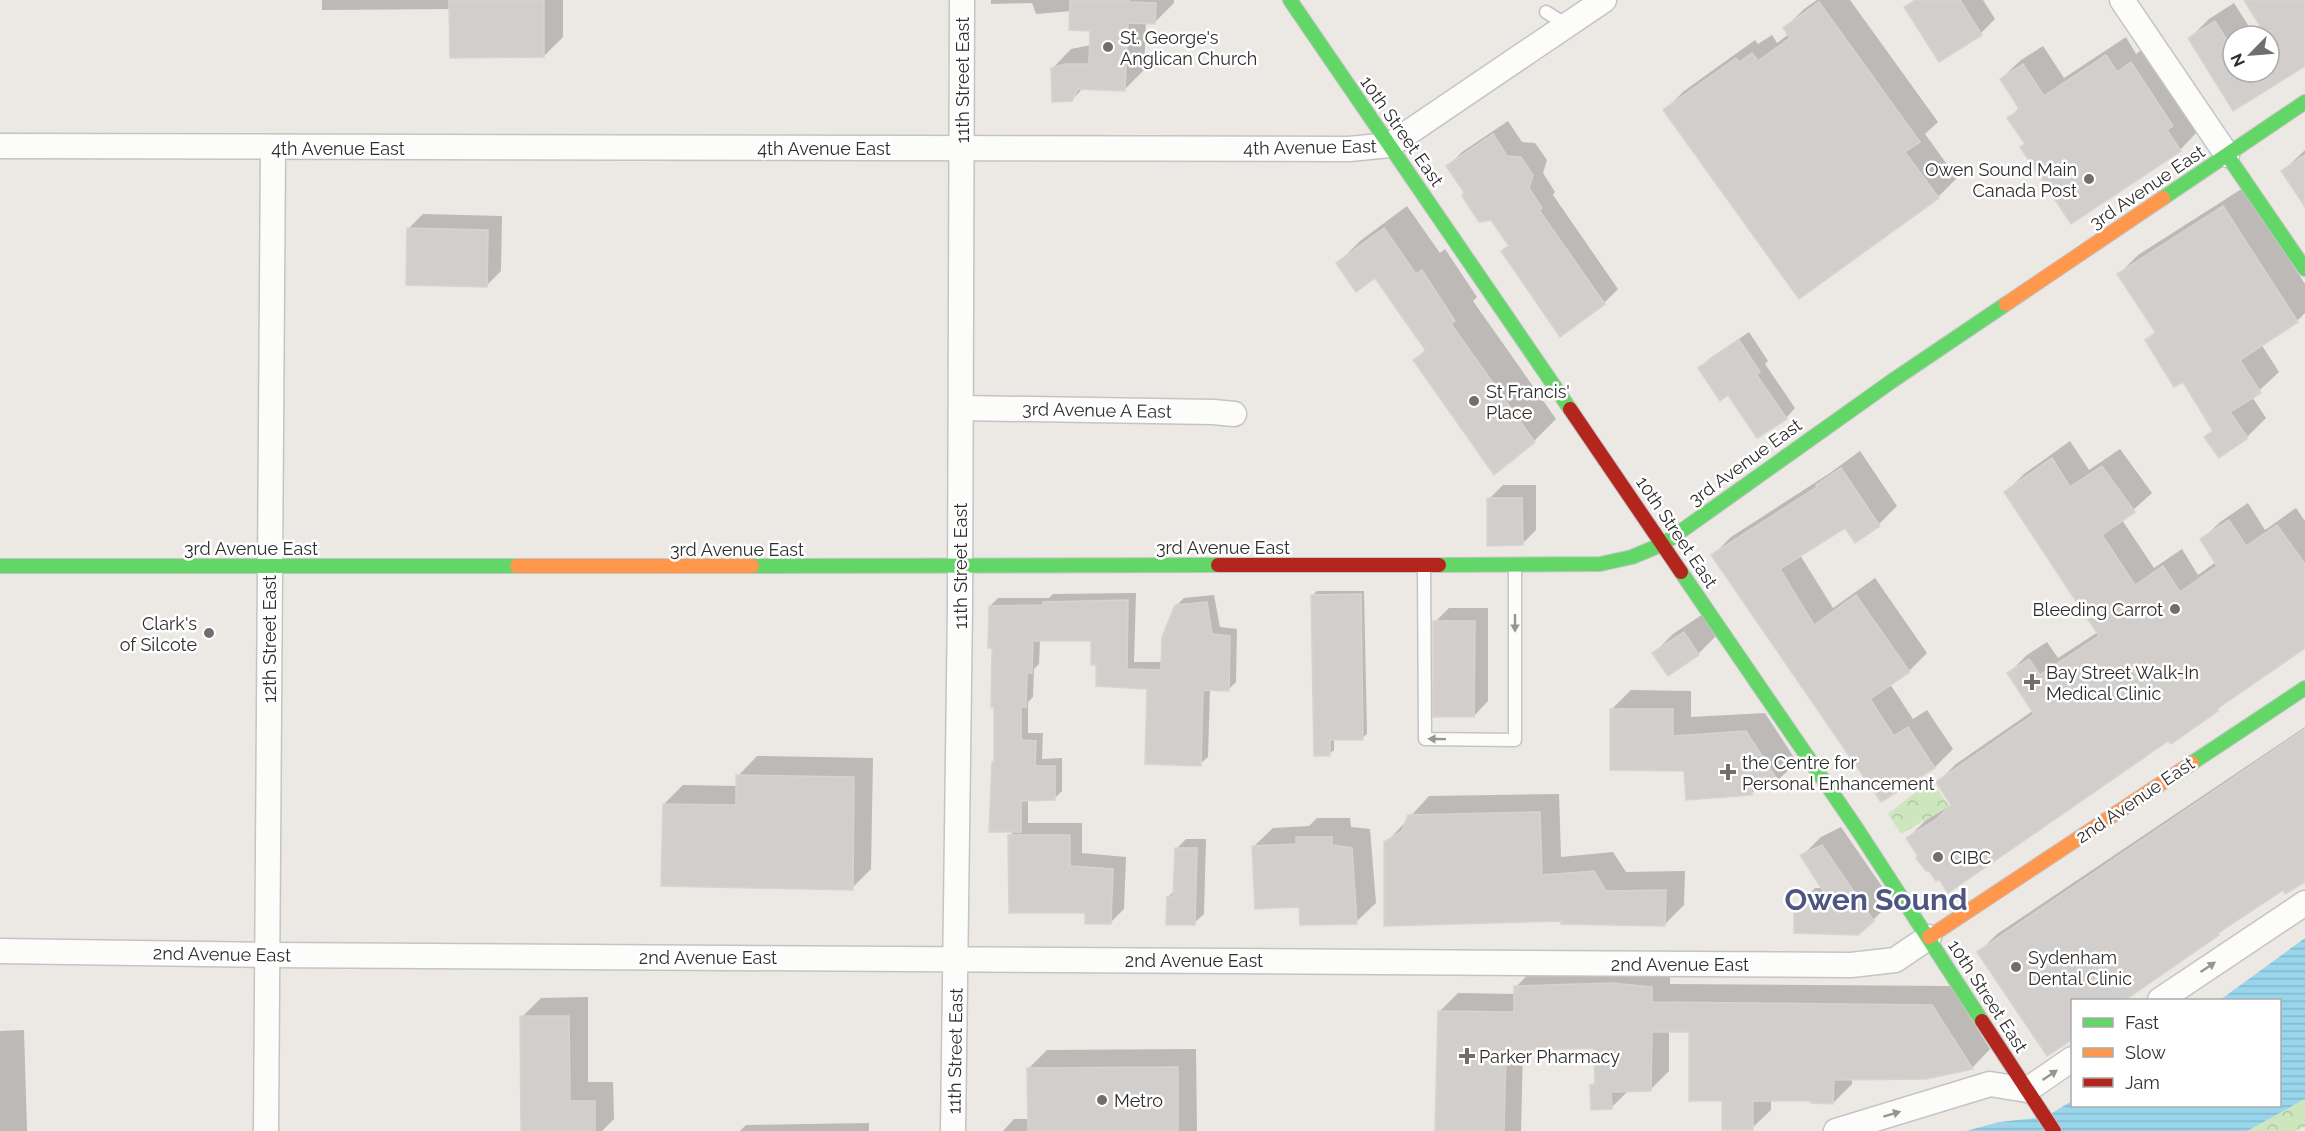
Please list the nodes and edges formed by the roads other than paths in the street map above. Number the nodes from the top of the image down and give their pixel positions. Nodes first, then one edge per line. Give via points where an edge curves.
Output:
1 (962, 0) edge
2 (1290, 0) edge
3 (1604, 0) edge
4 (2122, 0) edge
5 (1546, 12) dead end
6 (1567, 25) junction
7 (2305, 102) edge
8 (1390, 145) junction
9 (0, 146) edge
10 (273, 148) junction
11 (961, 148) junction
12 (2227, 155) junction
13 (2305, 269) edge
14 (961, 408) junction
15 (1233, 414) dead end
16 (1663, 544) junction
17 (1515, 564) junction
18 (1424, 565) junction
19 (0, 566) edge
20 (270, 566) junction
21 (960, 567) junction
22 (2305, 688) edge
23 (2305, 903) edge
24 (1929, 937) junction
25 (0, 951) edge
26 (267, 956) junction
27 (956, 958) junction
28 (2161, 999) edge
29 (2071, 1060) edge
30 (2027, 1090) junction
31 (266, 1131) edge
32 (953, 1131) edge
33 (1836, 1131) edge
34 (2054, 1131) edge

1 - 11 street, 11th Street East
2 - 8 main road, 10th Street East
3 - 6 street, 4th Avenue East
4 - 12 street
5 - 6 lane
6 - 8 street, 4th Avenue East
7 - 12 main road, 3rd Avenue East
8 - 11 street, 4th Avenue East via 1349,149
8 - 16 main road, 10th Street East
9 - 10 street, 4th Avenue East
10 - 11 street, 4th Avenue East
10 - 20 street, 12th Street East
11 - 14 street, 11th Street East
12 - 13 main road
12 - 16 main road, 3rd Avenue East via 1892,381
14 - 15 street, 3rd Avenue A East
14 - 21 street, 11th Street East
16 - 17 main road, 3rd Avenue East via 1632,557 1600,564
16 - 24 main road, 10th Street East
17 - 18 main road, 3rd Avenue East
17 -> 18 lane via 1515,740 1425,739
18 - 21 main road, 3rd Avenue East
19 - 20 main road, 3rd Avenue East
20 - 21 main road, 3rd Avenue East
20 - 26 street, 12th Street East
21 - 27 street, 11th Street East
22 - 24 main road, 2nd Avenue East
28 -> 23 street
24 - 27 street, 2nd Avenue East via 1895,960 1851,965
24 - 30 main road, 10th Street East
25 - 26 street, 2nd Avenue East
26 - 27 street, 2nd Avenue East
26 - 31 street, 12th Street East
27 - 32 street, 11th Street East
30 -> 29 street
33 -> 30 street via 1990,1084
30 - 34 main road, 10th Street East

